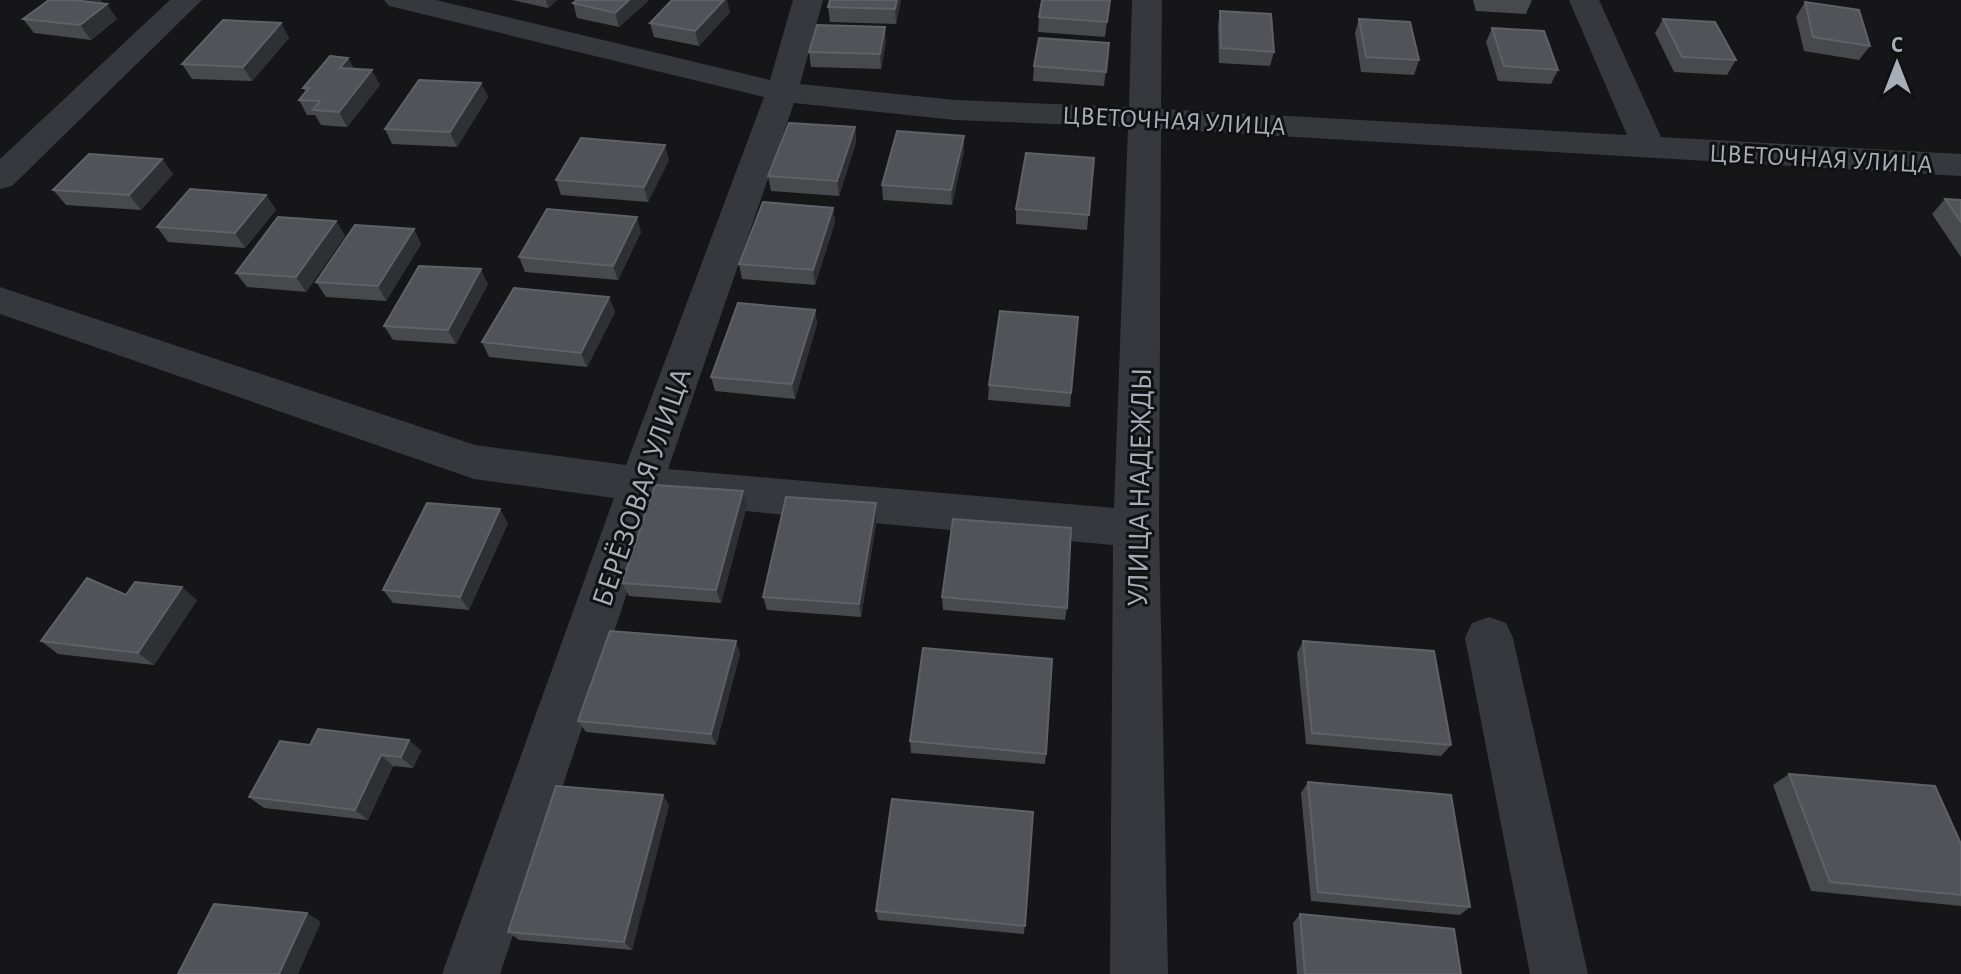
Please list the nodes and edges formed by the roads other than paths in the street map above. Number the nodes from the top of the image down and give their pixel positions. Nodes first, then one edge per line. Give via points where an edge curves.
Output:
1 (187, 0) edge
2 (399, 0) edge
3 (808, 0) edge
4 (1147, 0) edge
5 (1584, 0) edge
6 (782, 92) junction
7 (1146, 118) junction
8 (1649, 149) junction
9 (1961, 165) edge
10 (0, 178) edge
11 (0, 300) edge
12 (641, 484) junction
13 (1136, 529) junction
14 (1489, 638) dead end
15 (471, 974) edge
16 (1139, 974) edge
17 (1559, 974) edge

1 - 10 street
2 - 6 street, ЦВЕТОЧНАЯ УЛИЦА
3 - 6 street, БЕРЁЗОВАЯ УЛИЦА
4 - 7 street, УЛИЦА НАДЕЖДЫ
5 - 8 street
6 - 7 street, ЦВЕТОЧНАЯ УЛИЦА via 955,110
6 - 12 street, БЕРЁЗОВАЯ УЛИЦА
7 - 8 street, ЦВЕТОЧНАЯ УЛИЦА
7 - 13 street, УЛИЦА НАДЕЖДЫ
8 - 9 street, ЦВЕТОЧНАЯ УЛИЦА
11 - 12 street via 474,462
12 - 13 street
12 - 15 street, БЕРЁЗОВАЯ УЛИЦА
13 - 16 street, УЛИЦА НАДЕЖДЫ
14 - 17 street

